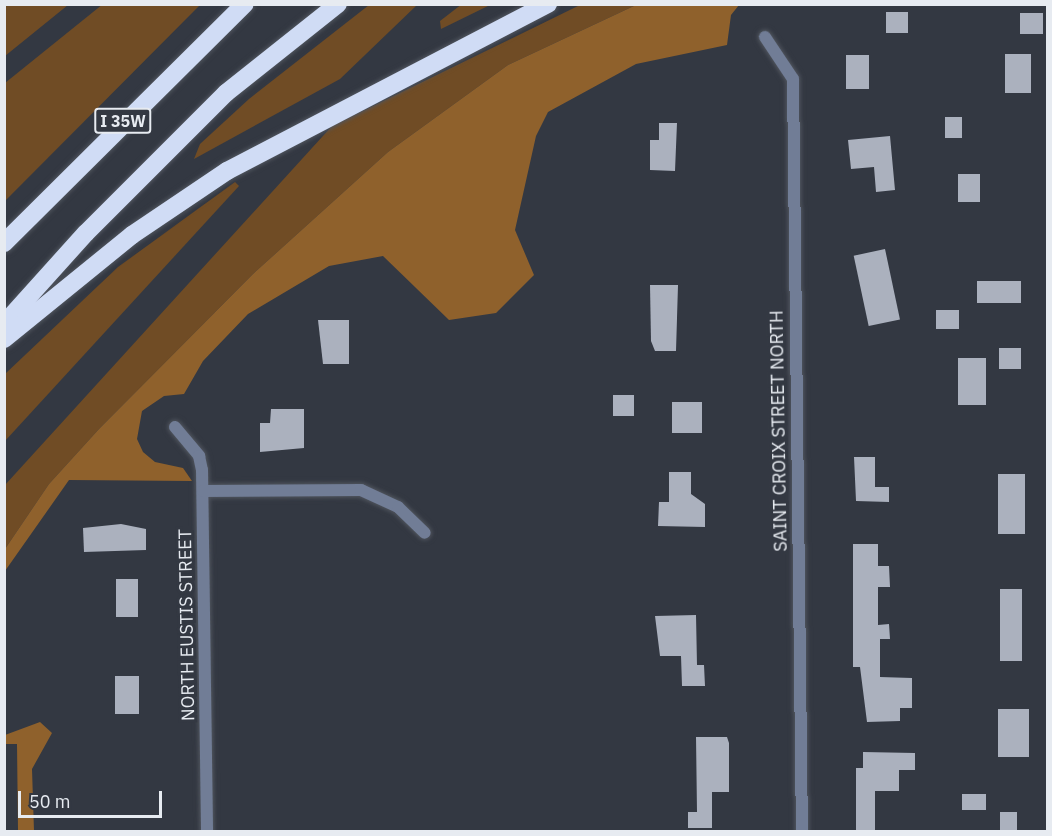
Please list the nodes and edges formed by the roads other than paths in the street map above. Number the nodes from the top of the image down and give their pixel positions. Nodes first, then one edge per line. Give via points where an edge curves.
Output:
1 (245, 4) edge
2 (338, 4) edge
3 (548, 4) edge
4 (765, 37) dead end
5 (4, 243) edge
6 (4, 324) edge
7 (4, 339) edge
8 (175, 427) dead end
9 (203, 492) junction
10 (425, 533) dead end
11 (207, 831) edge
12 (802, 831) edge

1 - 5 highway, I 35W
2 - 6 highway, I 35W via 226,93 86,233
3 - 7 highway via 260,152 195,192 72,281
4 - 12 street, SAINT CROIX STREET NORTH via 793,79
8 - 9 street, NORTH EUSTIS STREET via 199,456
9 - 10 street via 361,490 398,507
9 - 11 street, NORTH EUSTIS STREET

